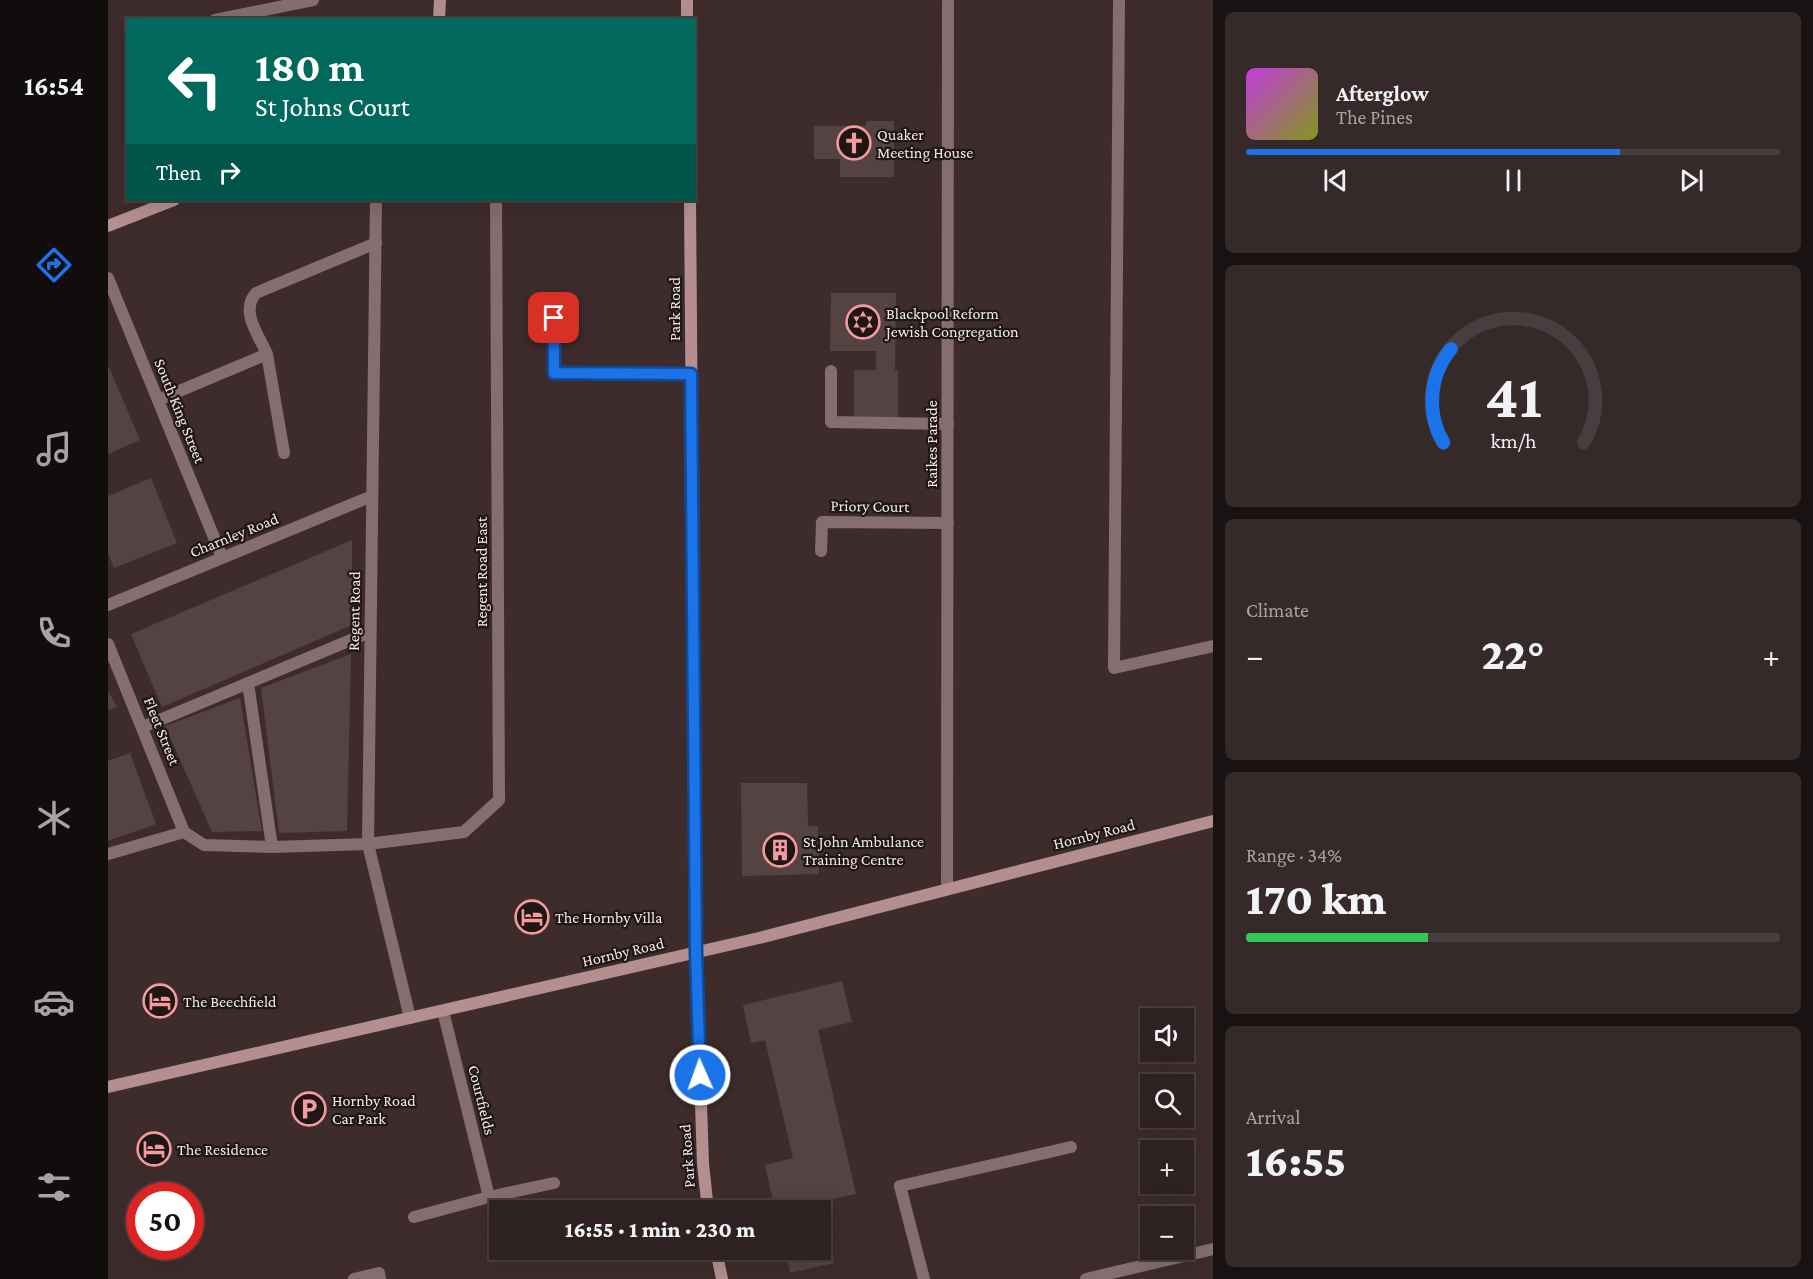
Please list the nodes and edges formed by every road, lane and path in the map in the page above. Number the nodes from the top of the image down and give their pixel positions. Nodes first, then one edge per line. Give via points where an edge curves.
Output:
1 (313, 0) edge
2 (440, 0) edge
3 (687, 0) edge
4 (948, 0) edge
5 (1119, 0) edge
6 (225, 18) edge
7 (439, 18) edge
8 (687, 18) edge
9 (171, 201) edge
10 (376, 201) edge
11 (496, 201) edge
12 (690, 201) edge
13 (108, 226) edge
14 (376, 243) junction
15 (108, 278) edge
16 (554, 318) dead end
17 (267, 354) junction
18 (831, 371) dead end
19 (691, 374) junction
20 (158, 400) junction
21 (948, 424) junction
22 (284, 453) dead end
23 (372, 496) junction
24 (948, 523) junction
25 (821, 551) dead end
26 (222, 557) junction
27 (108, 605) edge
28 (370, 632) junction
29 (108, 644) edge
30 (1213, 646) edge
31 (248, 683) junction
32 (143, 727) junction
33 (1213, 821) edge
34 (184, 832) junction
35 (368, 844) junction
36 (272, 847) junction
37 (108, 854) edge
38 (947, 889) junction
39 (696, 953) junction
40 (443, 1011) junction
41 (410, 1018) junction
42 (108, 1087) edge
43 (1071, 1147) dead end
44 (554, 1183) dead end
45 (489, 1197) junction
46 (707, 1200) edge
47 (414, 1216) dead end
48 (1213, 1249) edge
49 (718, 1260) edge
50 (354, 1279) edge
51 (380, 1279) edge
52 (722, 1279) edge
53 (924, 1279) edge
54 (1086, 1279) edge

1 - 6 street
2 - 7 main road
3 - 8 main road
4 - 21 street, Raikes Parade
5 - 30 street via 1114,668
9 - 13 main road
10 - 14 street, Regent Road
11 - 35 street, Regent Road East via 499,800 464,832
12 - 19 main road, Park Road
14 - 17 street via 256,293 248,310
14 - 23 street, Regent Road
15 - 20 street, South King Street
16 - 19 street via 554,373
17 - 20 street
17 - 22 street
18 - 21 street via 831,422
19 - 39 main road, Park Road
20 - 26 street, South King Street
21 - 24 street, Raikes Parade
23 - 26 street, Charnley Road
23 - 28 street, Regent Road
24 - 25 street, Priory Court via 822,522
24 - 38 street, Raikes Parade
26 - 27 street, Charnley Road
28 - 31 street
28 - 35 street, Regent Road
29 - 32 street, Fleet Street
31 - 32 street
31 - 36 street
32 - 34 street, Fleet Street
33 - 38 main road, Hornby Road
34 - 36 street, Regent Road East via 204,845
34 - 37 street
35 - 36 street, Regent Road East
35 - 41 street, Regent Road
38 - 39 main road, Hornby Road
39 - 40 main road, Hornby Road
39 - 46 main road, Park Road
40 - 41 main road, Hornby Road
40 - 45 street, Courtfields
41 - 42 main road, Hornby Road
43 - 53 street via 900,1186
44 - 45 street
45 - 47 street
48 - 54 street
49 - 52 main road
50 - 51 street via 379,1274

